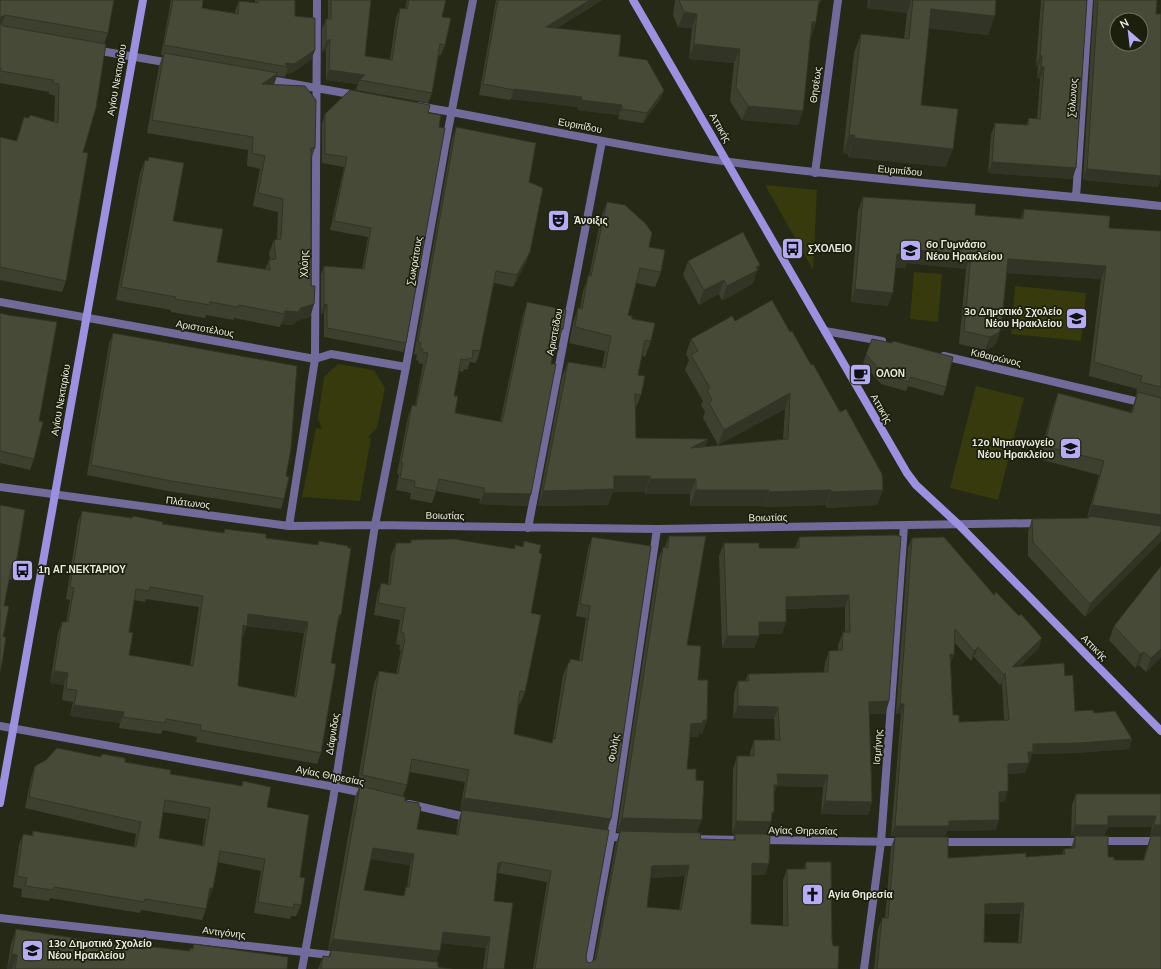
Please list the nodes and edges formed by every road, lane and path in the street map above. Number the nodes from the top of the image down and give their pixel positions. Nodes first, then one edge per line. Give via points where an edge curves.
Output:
1 (143, 0) edge
2 (318, 0) edge
3 (474, 0) edge
4 (633, 0) edge
5 (838, 0) edge
6 (1089, 0) edge
7 (87, 48) edge
8 (132, 56) junction
9 (178, 64) edge
10 (255, 77) edge
11 (316, 88) junction
12 (362, 96) edge
13 (407, 104) edge
14 (452, 112) junction
15 (602, 141) junction
16 (728, 162) junction
17 (815, 173) junction
18 (1076, 196) junction
19 (1161, 206) edge
20 (0, 302) edge
21 (86, 317) junction
22 (825, 331) junction
23 (891, 344) edge
24 (937, 354) edge
25 (315, 359) junction
26 (406, 367) junction
27 (1161, 407) edge
28 (0, 487) edge
29 (54, 496) junction
30 (1048, 523) edge
31 (375, 525) junction
32 (958, 525) junction
33 (288, 526) junction
34 (904, 526) junction
35 (528, 528) junction
36 (657, 529) junction
37 (0, 726) edge
38 (13, 728) junction
39 (1161, 731) edge
40 (335, 787) junction
41 (374, 796) edge
42 (0, 803) edge
43 (404, 803) edge
44 (481, 819) edge
45 (588, 834) edge
46 (611, 837) junction
47 (635, 838) edge
48 (682, 839) edge
49 (1161, 841) edge
50 (881, 842) junction
51 (912, 842) edge
52 (928, 842) edge
53 (0, 918) edge
54 (305, 952) junction
55 (344, 957) edge
56 (302, 969) edge
57 (587, 969) edge
58 (864, 969) edge

1 - 8 street, Αγίου Νεκταρίου
2 - 11 street, Χλόης
3 - 14 street, Σωκράτους
4 - 16 street, Αττικής
5 - 17 street, Θησέως
6 - 18 street, Σόλωνος
7 - 8 street
8 - 9 street
8 - 21 street, Αγίου Νεκταρίου
10 - 11 street
11 - 12 street
11 - 25 street, Χλόης
13 - 14 street, Ευριπίδου
14 - 15 street, Ευριπίδου
14 - 26 street, Σωκράτους
15 - 16 street, Ευριπίδου
15 - 35 street, Αριστείδου
16 - 17 street, Ευριπίδου
16 - 22 street, Αττικής
17 - 18 street, Ευριπίδου
18 - 19 street, Ευριπίδου
20 - 21 street, Αριστοτέλους
21 - 25 street, Αριστοτέλους
21 - 29 street, Αγίου Νεκταρίου
22 - 23 street
22 - 32 street, Αττικής via 907,473
24 - 27 street, Κιθαιρώνος
25 - 26 street, Αριστοτέλους via 331,354
25 - 33 street, Χλόης
26 - 31 street, Σωκράτους
28 - 29 street, Πλάτωνος
29 - 33 street, Πλάτωνος
29 - 38 street, Αγίου Νεκταρίου
30 - 32 street, Βοιωτίας
31 - 33 street, Πλάτωνος
31 - 35 street, Βοιωτίας
31 - 40 street, Δάφνιδος
32 - 34 street, Βοιωτίας
32 - 39 street, Αττικής
34 - 36 street, Βοιωτίας
34 - 50 street, Ισμήνης
35 - 36 street, Βοιωτίας
36 - 46 street, Φυλής
37 - 38 street, Αγίας Θηρεσίας
38 - 40 street, Αγίας Θηρεσίας
38 - 42 street, Αγίου Νεκταρίου
40 - 41 street, Αγίας Θηρεσίας
40 - 54 street, Δάφνιδος
43 - 44 street
45 - 46 street
46 - 47 street
46 - 57 street, Φυλής
48 - 50 street, Αγίας Θηρεσίας
49 - 52 street
50 - 51 street, Αγίας Θηρεσίας
50 - 58 street, Ισμήνης
53 - 54 street, Αντιγόνης
54 - 55 street, Αντιγόνης
54 - 56 street, Δάφνιδος

